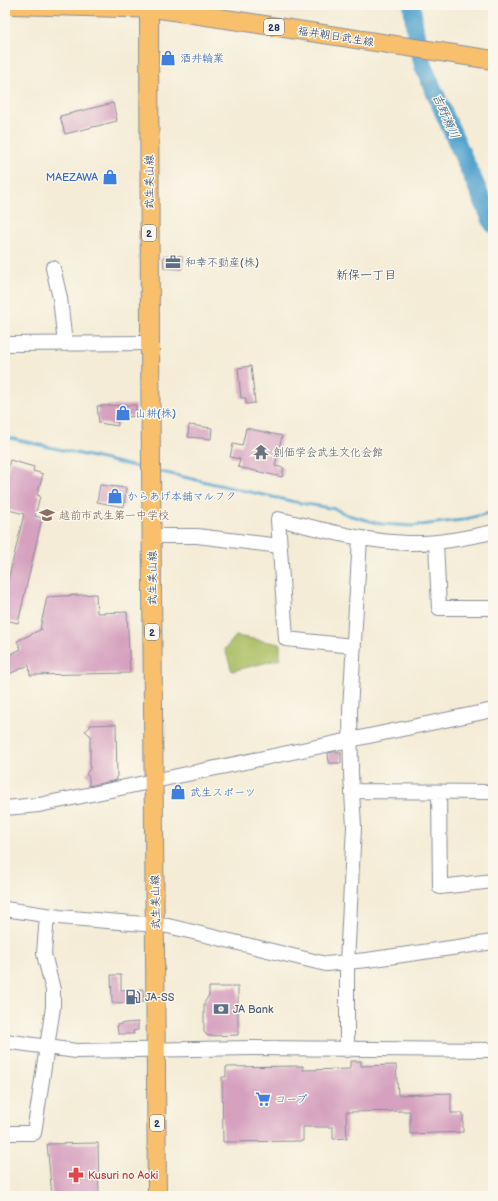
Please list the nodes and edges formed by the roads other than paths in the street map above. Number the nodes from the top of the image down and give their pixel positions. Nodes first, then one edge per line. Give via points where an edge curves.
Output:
1 (11, 5) edge
2 (149, 7) edge
3 (493, 60) edge
4 (53, 268) dead end
5 (150, 343) junction
6 (5, 344) edge
7 (65, 344) junction
8 (493, 532) edge
9 (152, 536) junction
10 (360, 538) junction
11 (436, 542) junction
12 (280, 546) junction
13 (493, 608) edge
14 (353, 646) junction
15 (493, 710) edge
16 (350, 740) junction
17 (153, 782) junction
18 (352, 792) junction
19 (439, 792) junction
20 (493, 792) edge
21 (5, 808) edge
22 (493, 881) edge
23 (5, 909) edge
24 (47, 915) junction
25 (155, 925) junction
26 (493, 942) edge
27 (347, 962) junction
28 (5, 1041) edge
29 (47, 1047) junction
30 (157, 1049) junction
31 (347, 1050) junction
32 (493, 1050) edge
33 (5, 1133) edge
34 (157, 1196) edge

1 - 2 main road, 福井朝日武生線 / 28
2 - 3 main road, 福井朝日武生線 / 28
2 - 5 main road, 武生美山線 / 2
4 - 7 street via 60,298
5 - 7 street
5 - 9 main road, 武生美山線 / 2
6 - 7 street
8 - 11 street
9 - 12 street via 197,536
9 - 17 main road, 武生美山線 / 2
10 - 11 street via 408,543
10 - 12 street via 278,519
10 - 14 street
11 - 13 street via 439,608
12 - 14 street via 286,639
14 - 16 street
15 - 16 street
16 - 17 street
16 - 18 street
17 - 21 street via 39,805
17 - 25 main road, 武生美山線 / 2
18 - 19 street
18 - 27 street via 354,847
19 - 20 street
19 - 22 street via 440,887
23 - 24 street
24 - 25 street
24 - 29 street via 44,954 53,990 53,1007
25 - 27 street via 326,964
25 - 30 main road, 武生美山線 / 2
26 - 27 street
27 - 31 street
28 - 29 street
29 - 30 street via 76,1051
29 - 33 street via 34,1134
30 - 31 street
30 - 34 main road, 武生美山線 / 2
31 - 32 street

